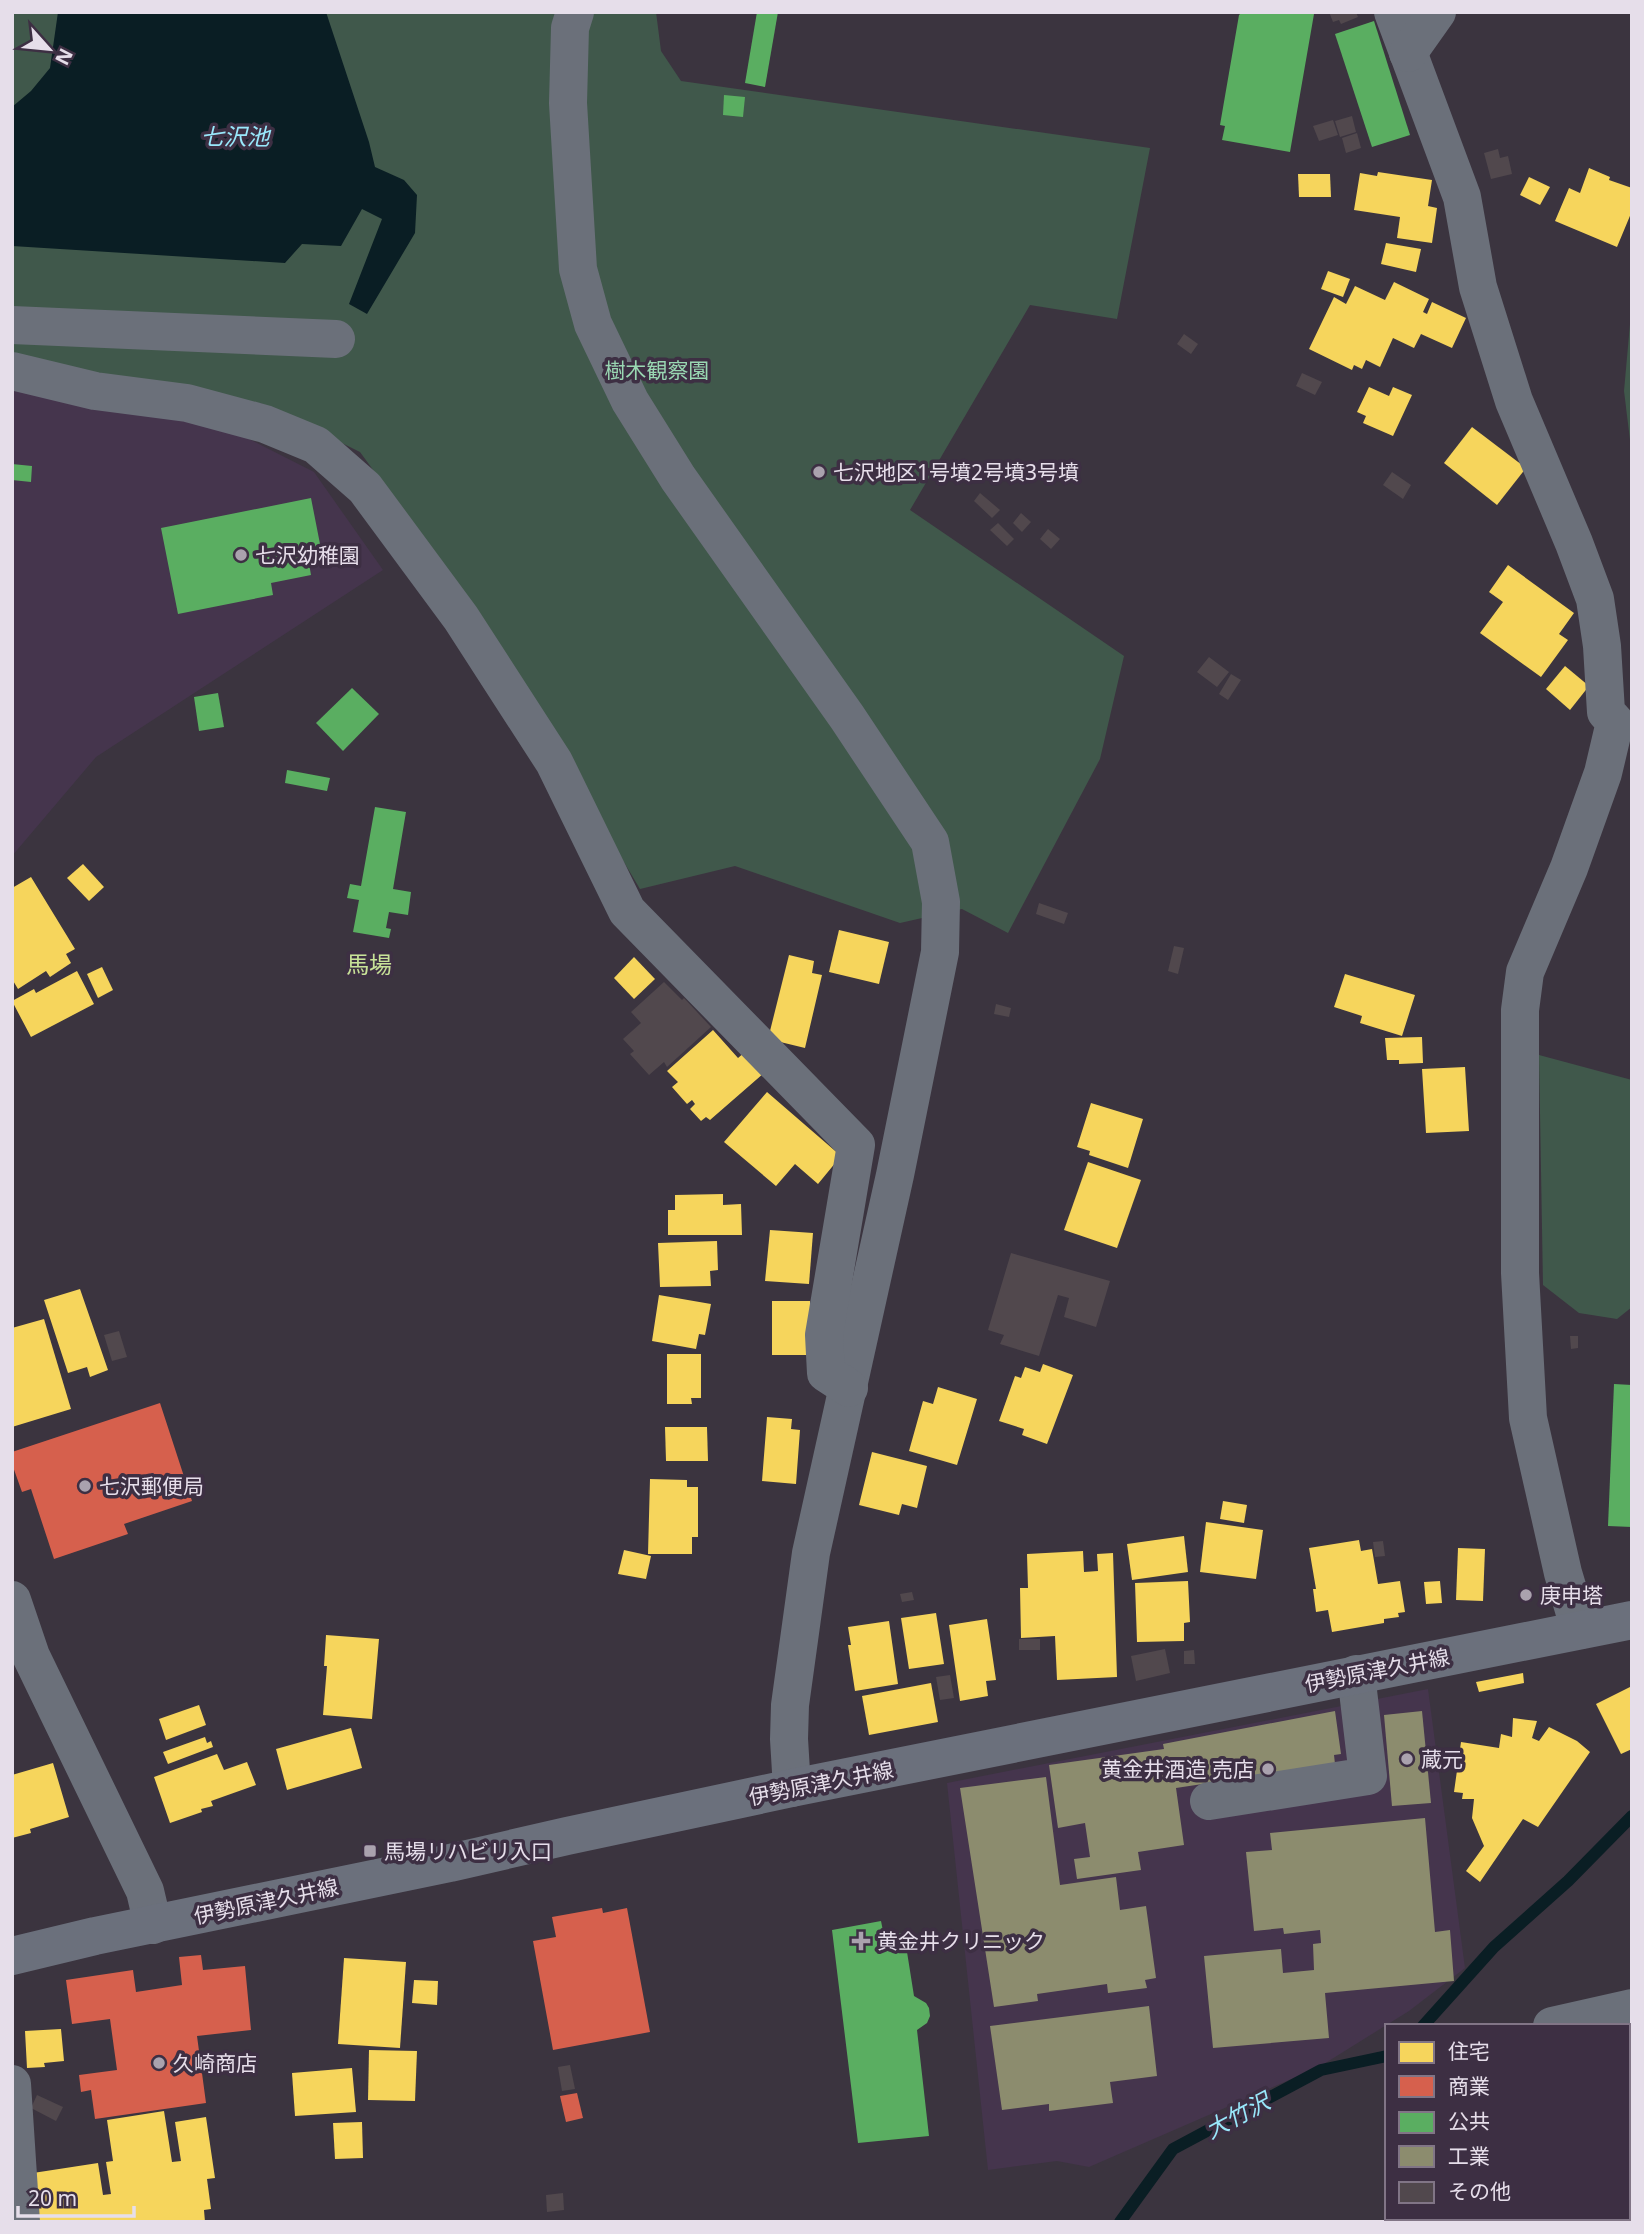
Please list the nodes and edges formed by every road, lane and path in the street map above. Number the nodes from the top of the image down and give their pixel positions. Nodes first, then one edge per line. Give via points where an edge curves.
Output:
1 (575, 12) edge
2 (1393, 12) edge
3 (1437, 12) edge
4 (1408, 53) junction
5 (12, 325) edge
6 (336, 339) dead end
7 (12, 371) edge
8 (849, 1388) junction
9 (12, 1600) edge
10 (1632, 1620) edge
11 (1580, 1630) junction
12 (1356, 1674) junction
13 (792, 1788) junction
14 (1209, 1801) dead end
15 (153, 1925) junction
16 (12, 1956) edge
17 (1632, 2008) edge
18 (1561, 2024) edge
19 (12, 2084) edge
20 (21, 2222) edge

1 - 8 street via 570,28 568,103 578,269 593,324 630,401 678,478 930,842 941,902 940,952
2 - 4 street
3 - 4 street
4 - 11 street via 1462,197 1478,287 1514,401 1595,599 1606,712 1615,722 1603,773 1569,868 1525,972 1520,1010 1520,1273 1528,1418
5 - 6 street
7 - 8 street via 95,391 187,403 264,424 316,445 365,488 461,618 554,762 628,911 856,1145 824,1335 826,1373
8 - 13 street via 811,1553 798,1641 789,1739
9 - 15 street via 31,1656 145,1891
10 - 11 main road, 伊勢原津久井線
11 - 12 main road, 伊勢原津久井線
12 - 13 main road, 伊勢原津久井線
12 - 14 street via 1368,1776
13 - 15 main road, 伊勢原津久井線
15 - 16 main road, 伊勢原津久井線
17 - 18 street
19 - 20 street

